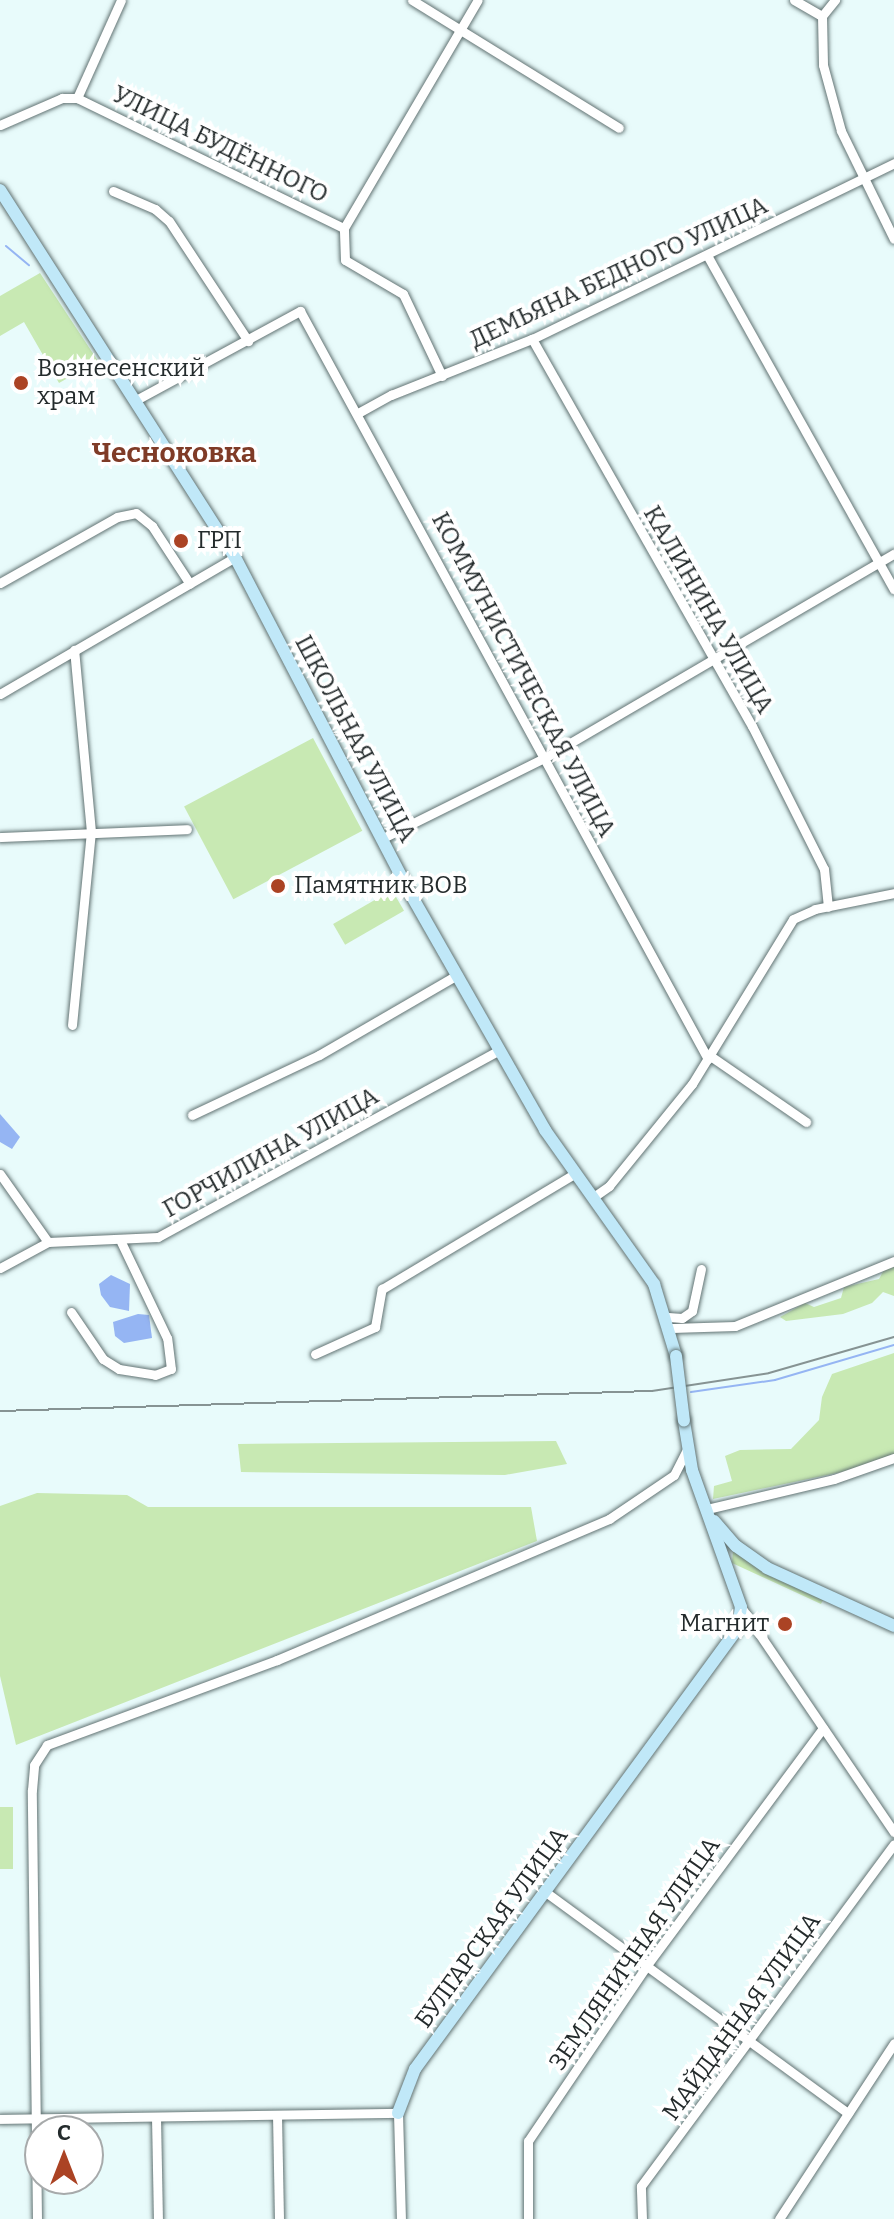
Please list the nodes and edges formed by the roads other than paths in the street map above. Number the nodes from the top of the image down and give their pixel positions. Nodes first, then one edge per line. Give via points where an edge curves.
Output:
1 (121, 0) edge
2 (412, 0) edge
3 (478, 0) edge
4 (794, 0) edge
5 (835, 0) edge
6 (822, 16) junction
7 (460, 32) junction
8 (77, 98) junction
9 (0, 125) edge
10 (619, 128) dead end
11 (894, 163) edge
12 (864, 178) junction
13 (0, 190) edge
14 (113, 191) dead end
15 (344, 228) junction
16 (894, 239) edge
17 (707, 255) junction
18 (532, 339) junction
19 (248, 341) junction
20 (442, 376) junction
21 (136, 400) junction
22 (358, 413) junction
23 (894, 554) edge
24 (235, 557) junction
25 (879, 563) junction
26 (0, 583) edge
27 (190, 584) junction
28 (894, 589) edge
29 (74, 650) junction
30 (714, 661) junction
31 (0, 694) edge
32 (546, 757) junction
33 (187, 829) dead end
34 (91, 832) junction
35 (0, 837) edge
36 (383, 838) junction
37 (894, 893) edge
38 (828, 907) junction
39 (457, 975) junction
40 (72, 1025) dead end
41 (500, 1050) junction
42 (709, 1057) junction
43 (192, 1115) dead end
44 (806, 1122) dead end
45 (0, 1174) edge
46 (574, 1174) junction
47 (592, 1198) junction
48 (48, 1242) junction
49 (121, 1242) junction
50 (894, 1261) edge
51 (0, 1268) edge
52 (701, 1269) dead end
53 (71, 1312) dead end
54 (670, 1322) junction
55 (315, 1354) dead end
56 (687, 1450) junction
57 (894, 1458) edge
58 (709, 1513) junction
59 (741, 1607) junction
60 (894, 1626) edge
61 (823, 1728) junction
62 (894, 1832) edge
63 (894, 1844) edge
64 (547, 1893) junction
65 (647, 1965) junction
66 (747, 2043) junction
67 (894, 2043) edge
68 (398, 2113) junction
69 (848, 2113) junction
70 (35, 2115) edge
71 (277, 2115) junction
72 (156, 2117) junction
73 (104, 2118) edge
74 (0, 2119) edge
75 (24, 2119) edge
76 (37, 2195) edge
77 (37, 2219) edge
78 (158, 2219) edge
79 (279, 2219) edge
80 (401, 2219) edge
81 (528, 2219) edge
82 (642, 2219) edge
83 (779, 2219) edge

1 - 8 street
2 - 7 street
3 - 7 street, УЛИЦА БУДЁННОГО
4 - 6 street
5 - 6 street
6 - 12 street via 826,82 841,131
7 - 10 street
7 - 15 street, УЛИЦА БУДЁННОГО
8 - 9 street via 62,98
8 - 15 street, УЛИЦА БУДЁННОГО
11 - 12 street, ДЕМЬЯНА БЕДНОГО УЛИЦА
12 - 16 street
12 - 17 street, ДЕМЬЯНА БЕДНОГО УЛИЦА
13 - 21 street, ШКОЛЬНАЯ УЛИЦА
14 - 19 street via 169,221
15 - 20 street, УЛИЦА БУДЁННОГО via 345,260 403,294
17 - 18 street, ДЕМЬЯНА БЕДНОГО УЛИЦА
17 - 25 street
18 - 20 street, ДЕМЬЯНА БЕДНОГО УЛИЦА
18 - 30 street, КАЛИНИНА УЛИЦА
19 - 21 street
19 - 22 street, КОММУНИСТИЧЕСКАЯ УЛИЦА via 300,311
20 - 22 street, ДЕМЬЯНА БЕДНОГО УЛИЦА
21 - 24 street, ШКОЛЬНАЯ УЛИЦА
22 - 32 street, КОММУНИСТИЧЕСКАЯ УЛИЦА
23 - 25 street
24 - 27 street
24 - 36 street, ШКОЛЬНАЯ УЛИЦА
25 - 28 street
25 - 30 street
26 - 27 street via 117,517 136,513 152,526
27 - 29 street
29 - 31 street
29 - 34 street
30 - 32 street
30 - 38 street, КАЛИНИНА УЛИЦА via 824,869
32 - 36 street
32 - 42 street, КОММУНИСТИЧЕСКАЯ УЛИЦА
33 - 34 street
34 - 35 street
34 - 40 street
36 - 39 street, ШКОЛЬНАЯ УЛИЦА
37 - 38 street
38 - 42 street via 801,914 787,926
39 - 41 street, ШКОЛЬНАЯ УЛИЦА
39 - 43 street via 319,1055
41 - 46 street, ШКОЛЬНАЯ УЛИЦА
41 - 49 street, ГОРЧИЛИНА УЛИЦА via 178,1227
42 - 44 street
42 - 47 street via 675,1106
45 - 48 street
46 - 47 street, ШКОЛЬНАЯ УЛИЦА
46 - 55 street via 382,1289 375,1327
47 - 54 street, ШКОЛЬНАЯ УЛИЦА via 641,1262
48 - 49 street, ГОРЧИЛИНА УЛИЦА
48 - 51 street
49 - 53 street via 167,1338 171,1369 155,1375 119,1369 103,1359
50 - 54 street via 735,1326
52 - 54 street via 692,1311
54 - 56 street, ШКОЛЬНАЯ УЛИЦА, bridge
56 - 58 street
56 - 70 street via 674,1475 609,1519 277,1660 47,1745 34,1765 32,1790
57 - 58 street
58 - 59 street
58 - 60 street via 736,1546 767,1568
59 - 61 street
59 - 64 street, БУЛГАРСКАЯ УЛИЦА via 738,1628
61 - 62 street
61 - 65 street, ЗЕМЛЯНИЧНАЯ УЛИЦА
63 - 66 street, МАЙДАННАЯ УЛИЦА
64 - 65 street
64 - 68 street, БУЛГАРСКАЯ УЛИЦА via 415,2069
65 - 66 street
65 - 81 street, ЗЕМЛЯНИЧНАЯ УЛИЦА via 528,2141
66 - 69 street
66 - 82 street, МАЙДАННАЯ УЛИЦА via 641,2186
67 - 69 street
68 - 71 street
68 - 80 street
69 - 83 street
71 - 72 street
71 - 79 street
72 - 73 street
72 - 78 street
74 - 75 street
76 - 77 street

